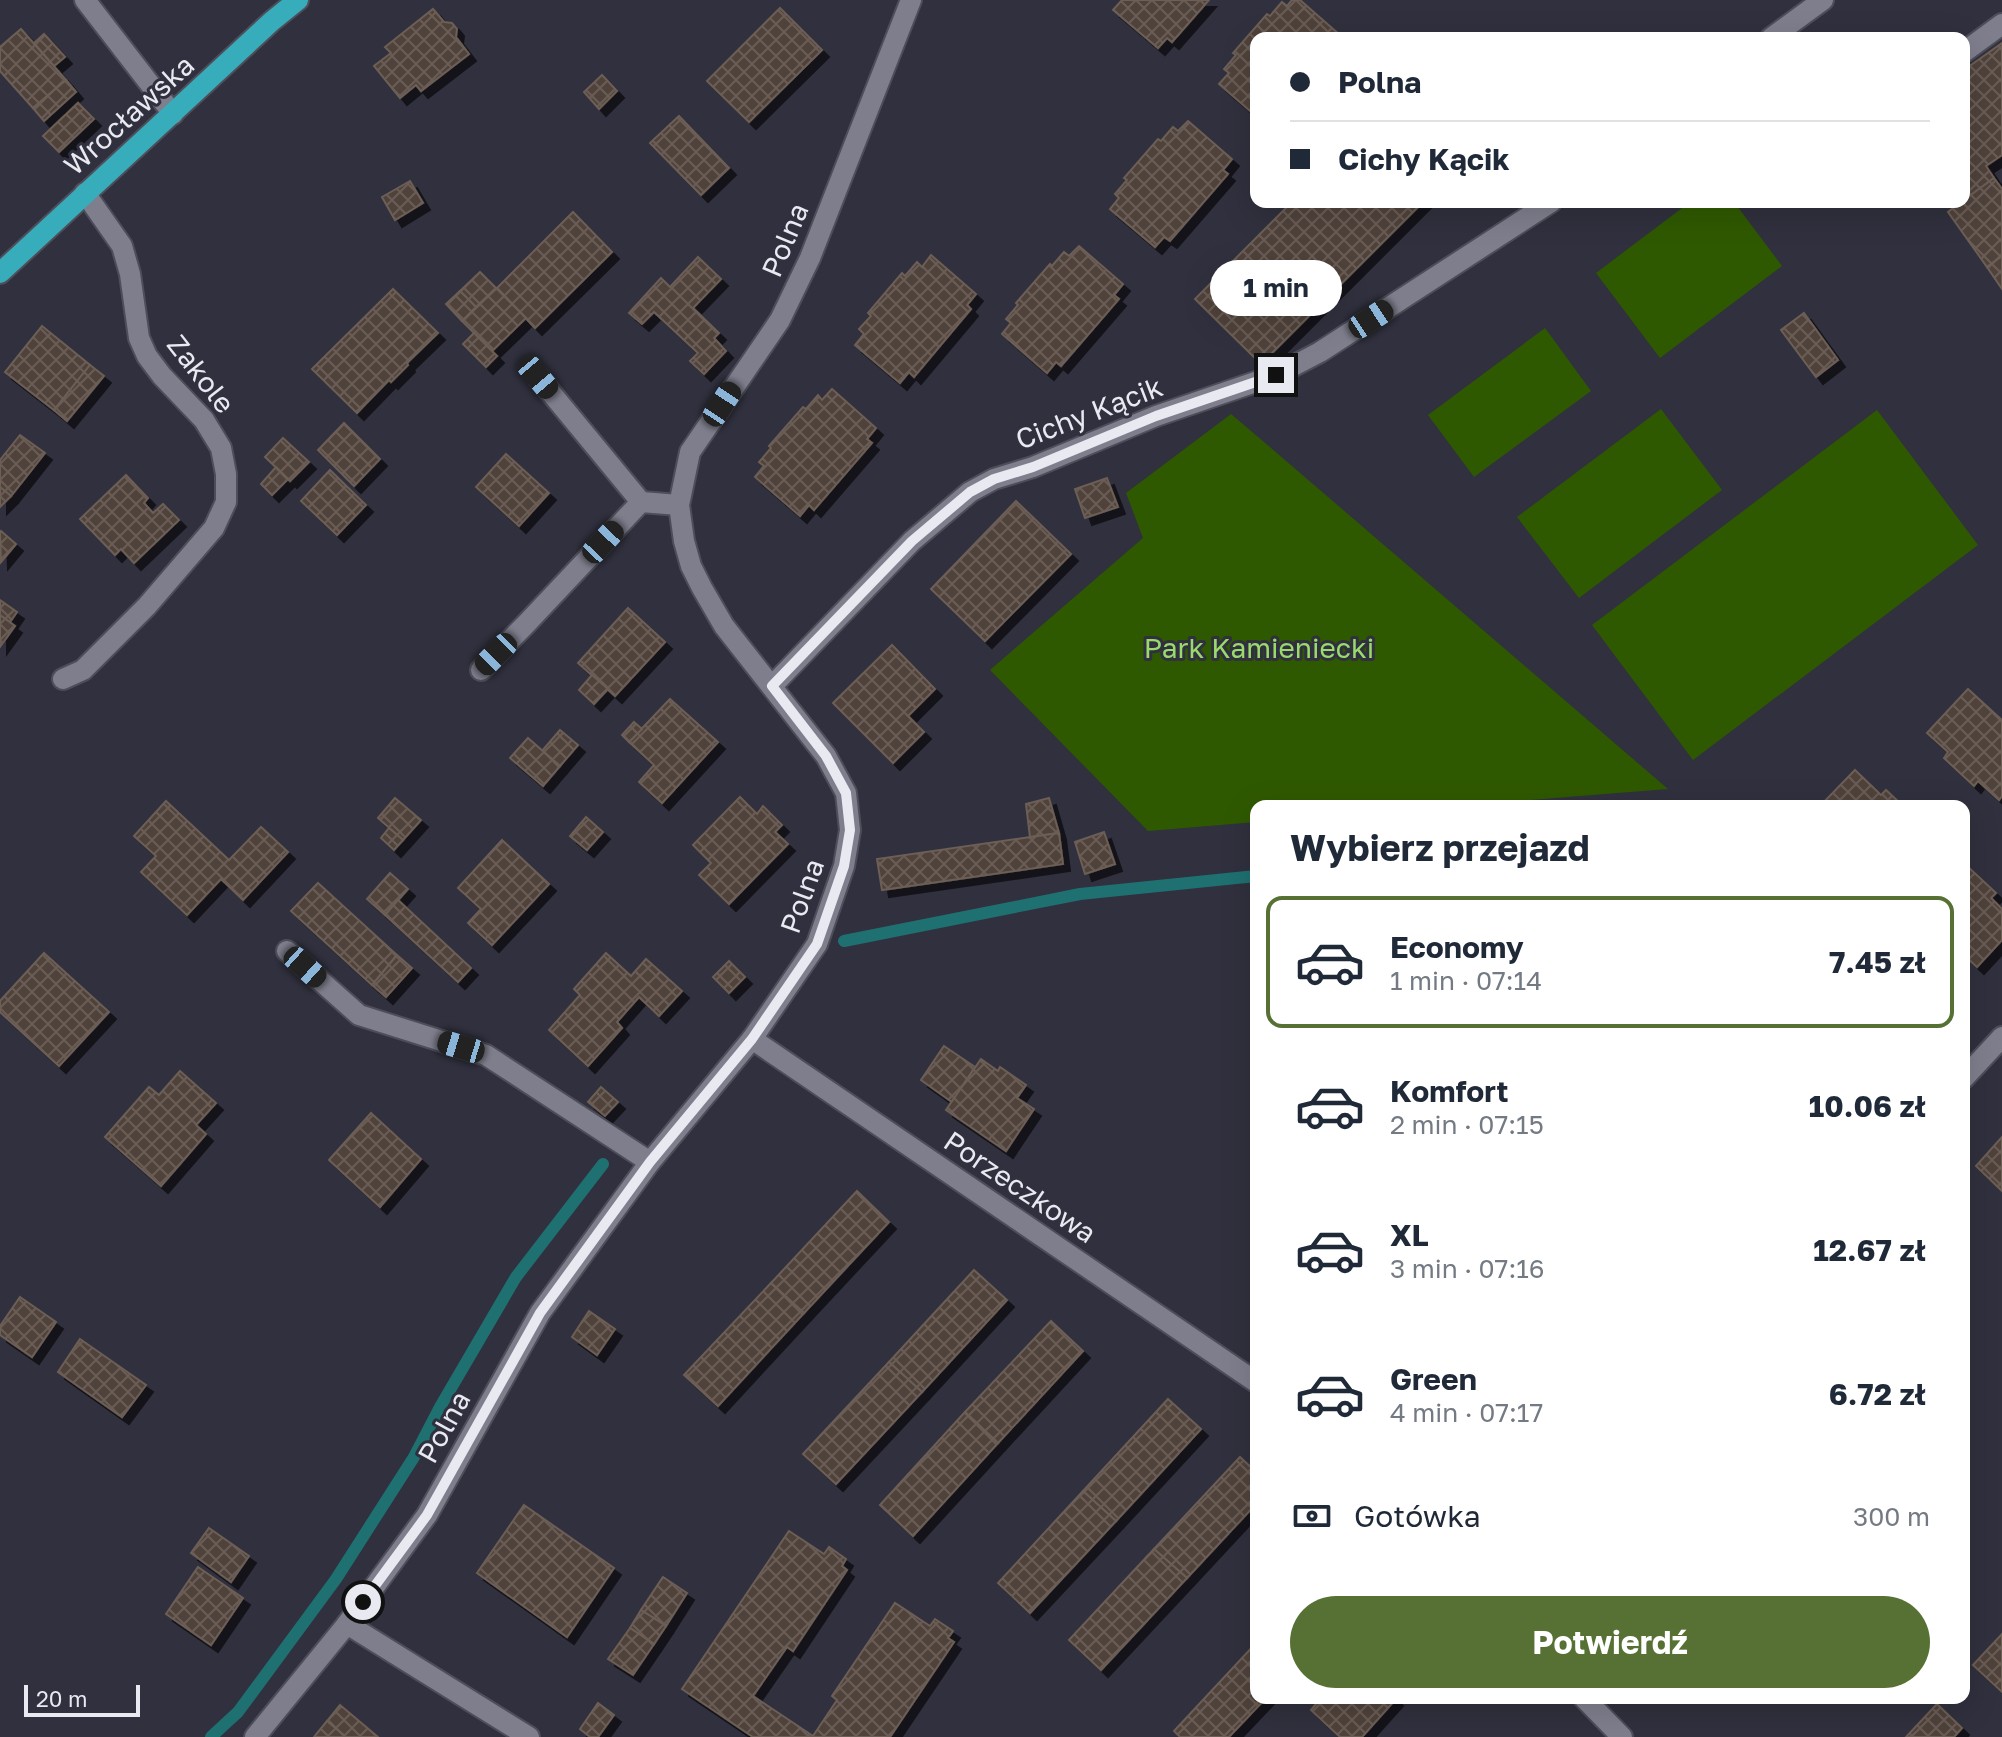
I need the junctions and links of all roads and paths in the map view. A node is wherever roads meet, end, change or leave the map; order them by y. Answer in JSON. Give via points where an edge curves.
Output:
{"nodes":[{"id":1,"x":85,"y":0,"type":"edge"},
{"id":2,"x":298,"y":0,"type":"edge"},
{"id":3,"x":911,"y":0,"type":"edge"},
{"id":4,"x":1823,"y":0,"type":"edge"},
{"id":5,"x":2002,"y":24,"type":"edge"},
{"id":6,"x":1780,"y":32,"type":"edge"},
{"id":7,"x":1970,"y":48,"type":"edge"},
{"id":8,"x":173,"y":114,"type":"junction"},
{"id":9,"x":85,"y":193,"type":"junction"},
{"id":10,"x":1542,"y":208,"type":"edge"},
{"id":11,"x":0,"y":273,"type":"edge"},
{"id":12,"x":538,"y":377,"type":"dead end"},
{"id":13,"x":641,"y":502,"type":"junction"},
{"id":14,"x":679,"y":505,"type":"junction"},
{"id":15,"x":481,"y":670,"type":"dead end"},
{"id":16,"x":63,"y":679,"type":"dead end"},
{"id":17,"x":772,"y":686,"type":"junction"},
{"id":18,"x":287,"y":951,"type":"dead end"},
{"id":19,"x":2002,"y":1037,"type":"edge"},
{"id":20,"x":752,"y":1039,"type":"junction"},
{"id":21,"x":1970,"y":1072,"type":"edge"},
{"id":22,"x":650,"y":1162,"type":"junction"},
{"id":23,"x":1250,"y":1378,"type":"edge"},
{"id":24,"x":347,"y":1624,"type":"junction"},
{"id":25,"x":1590,"y":1704,"type":"edge"},
{"id":26,"x":255,"y":1737,"type":"edge"},
{"id":27,"x":529,"y":1737,"type":"edge"},
{"id":28,"x":1622,"y":1737,"type":"edge"}],
"edges":[{"from":1,"to":8,"type":"street"},
{"from":2,"to":8,"type":"main road","name":"Wrocławska"},
{"from":3,"to":14,"type":"street","name":"Polna","via":[[810,258],[780,320],[690,452]]},
{"from":4,"to":6,"type":"street"},
{"from":5,"to":7,"type":"street"},
{"from":8,"to":9,"type":"main road","name":"Wrocławska"},
{"from":9,"to":11,"type":"main road","name":"Wrocławska"},
{"from":9,"to":16,"type":"street","name":"Zakole","via":[[122,246],[147,356],[204,420],[221,448],[226,502],[214,528],[147,606],[83,670]]},
{"from":10,"to":17,"type":"street","name":"Cichy Kącik","via":[[1276,375],[1156,416],[970,492],[912,541]]},
{"from":12,"to":13,"type":"street"},
{"from":13,"to":14,"type":"street"},
{"from":13,"to":15,"type":"street"},
{"from":14,"to":17,"type":"street","name":"Polna","via":[[684,541],[702,588],[724,626]]},
{"from":17,"to":20,"type":"street","name":"Polna","via":[[839,780],[846,793],[850,830],[844,866],[817,944]]},
{"from":18,"to":22,"type":"street","via":[[359,1015],[486,1055]]},
{"from":19,"to":21,"type":"street"},
{"from":20,"to":22,"type":"street","name":"Polna"},
{"from":20,"to":23,"type":"street","name":"Porzeczkowa"},
{"from":22,"to":24,"type":"street","name":"Polna","via":[[540,1313],[427,1515]]},
{"from":24,"to":26,"type":"street","name":"Polna"},
{"from":24,"to":27,"type":"street"},
{"from":25,"to":28,"type":"street"}]}
